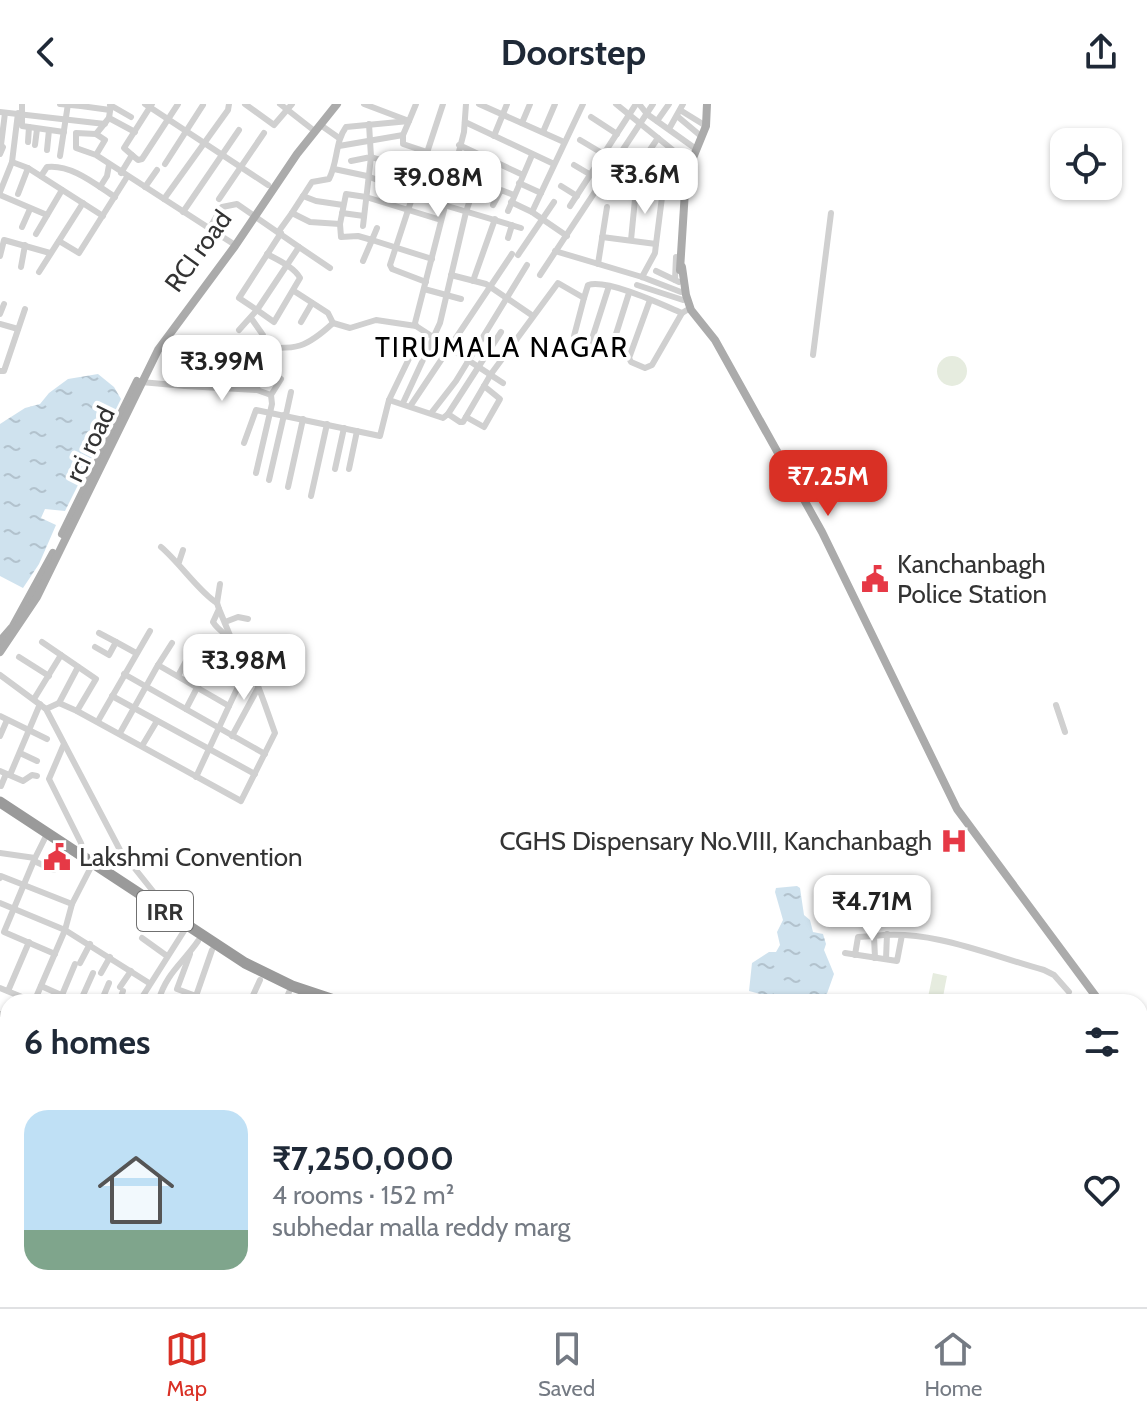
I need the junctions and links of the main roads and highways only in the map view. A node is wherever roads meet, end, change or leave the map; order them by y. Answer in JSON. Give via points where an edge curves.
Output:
{"nodes":[{"id":1,"x":331,"y":104,"type":"edge"},
{"id":2,"x":337,"y":104,"type":"edge"},
{"id":3,"x":707,"y":104,"type":"edge"},
{"id":4,"x":317,"y":128,"type":"junction"},
{"id":5,"x":252,"y":215,"type":"junction"},
{"id":6,"x":678,"y":268,"type":"junction"},
{"id":7,"x":139,"y":382,"type":"junction"},
{"id":8,"x":0,"y":641,"type":"edge"},
{"id":9,"x":0,"y":652,"type":"edge"},
{"id":10,"x":942,"y":777,"type":"junction"},
{"id":11,"x":0,"y":805,"type":"edge"},
{"id":12,"x":282,"y":994,"type":"edge"},
{"id":13,"x":318,"y":994,"type":"edge"},
{"id":14,"x":1094,"y":994,"type":"edge"}],
"edges":[{"from":1,"to":4,"type":"main road","name":"RCI road"},
{"from":2,"to":4,"type":"main road","name":"rci road"},
{"from":3,"to":6,"type":"main road","via":[[706,126],[686,175]]},
{"from":4,"to":5,"type":"main road","name":"rci road"},
{"from":4,"to":5,"type":"main road","name":"RCI road","via":[[268,185]]},
{"from":5,"to":7,"type":"main road","name":"rci road"},
{"from":5,"to":7,"type":"main road","name":"RCI road","via":[[169,325]]},
{"from":6,"to":10,"type":"main road","via":[[691,310],[715,340],[822,532]]},
{"from":6,"to":10,"type":"main road","via":[[684,312],[711,341],[800,498]]},
{"from":7,"to":8,"type":"main road","name":"RCI road","via":[[52,555]]},
{"from":7,"to":9,"type":"main road","name":"rci road","via":[[37,597]]},
{"from":10,"to":14,"type":"main road","via":[[957,809]]},
{"from":11,"to":12,"type":"highway","number":"IRR"},
{"from":11,"to":13,"type":"highway","number":"IRR","via":[[264,974]]}]}
